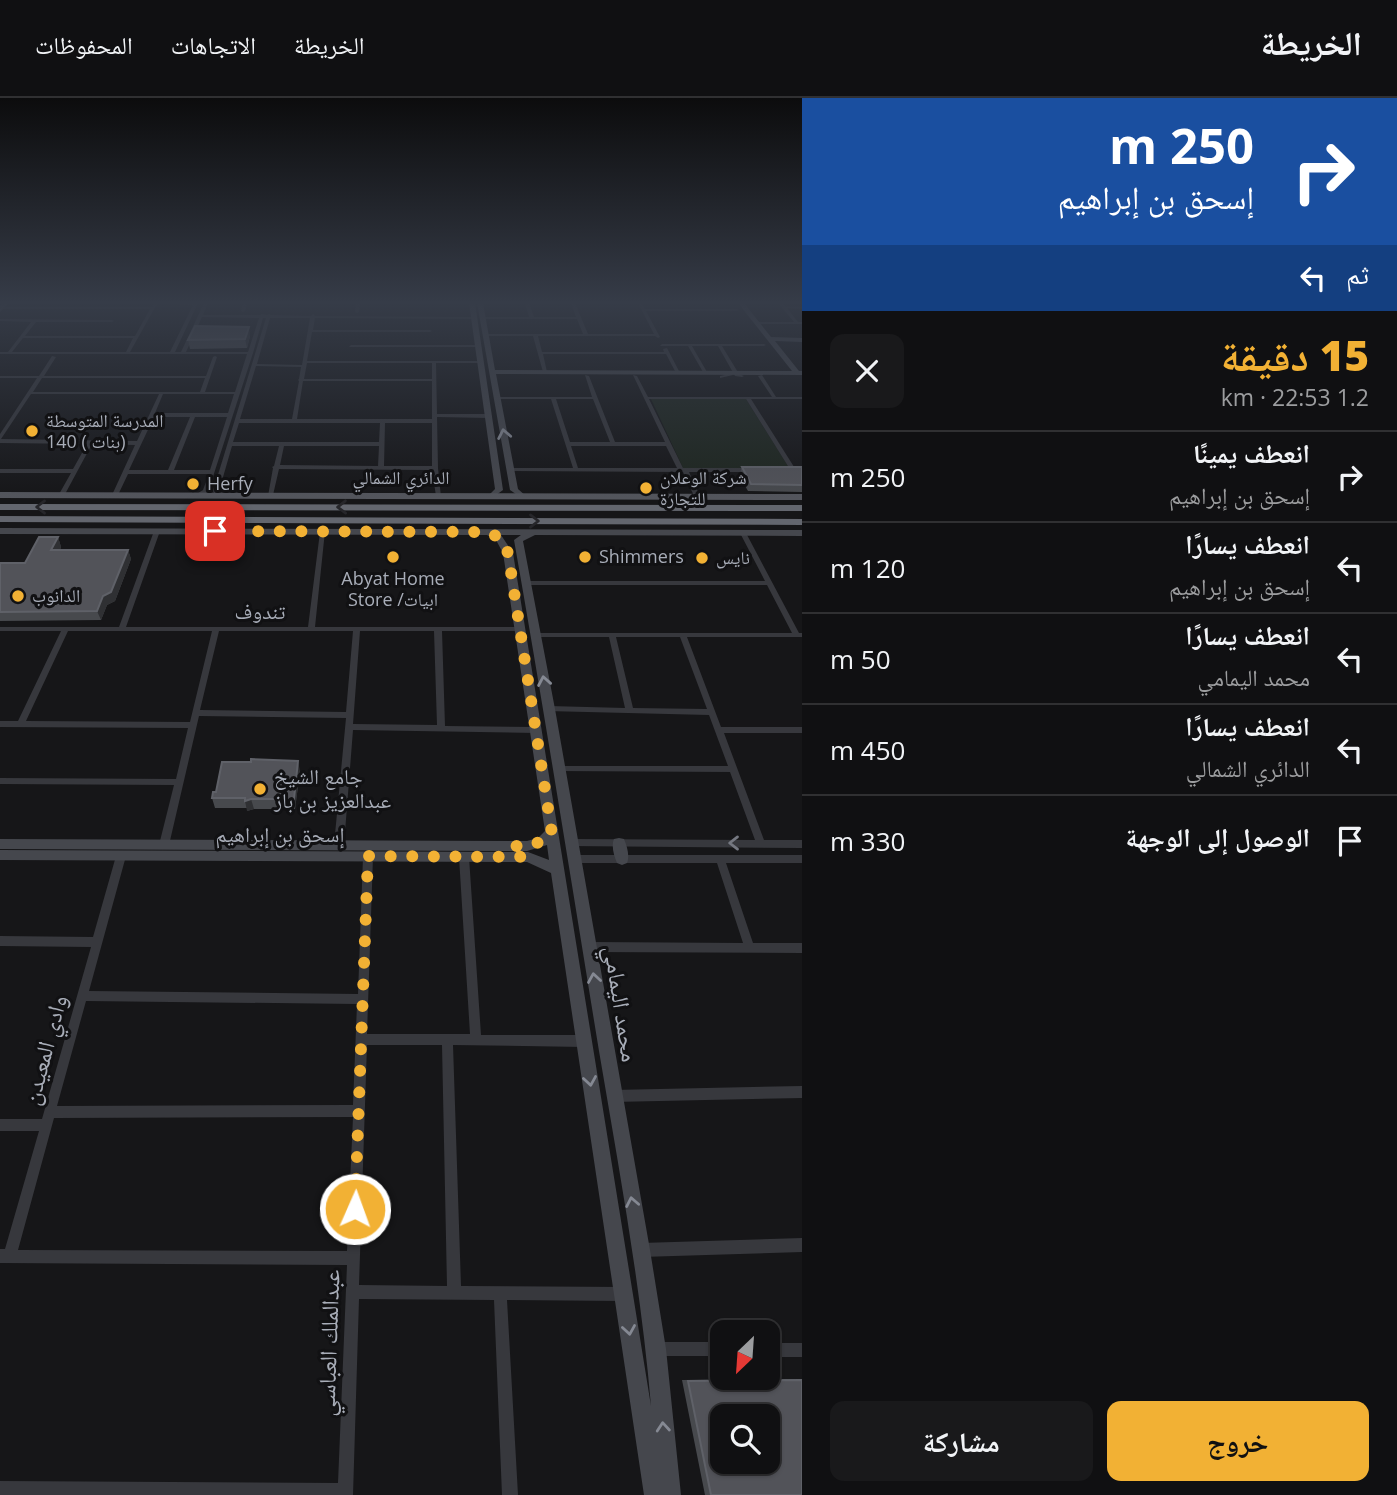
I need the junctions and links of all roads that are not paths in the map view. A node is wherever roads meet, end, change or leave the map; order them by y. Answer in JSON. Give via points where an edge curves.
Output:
{"nodes":[{"id":1,"x":47,"y":368,"type":"edge"},
{"id":2,"x":211,"y":368,"type":"edge"},
{"id":3,"x":245,"y":368,"type":"edge"},
{"id":4,"x":254,"y":368,"type":"edge"},
{"id":5,"x":303,"y":368,"type":"edge"},
{"id":6,"x":434,"y":368,"type":"edge"},
{"id":7,"x":482,"y":368,"type":"edge"},
{"id":8,"x":491,"y":368,"type":"edge"},
{"id":9,"x":544,"y":368,"type":"edge"},
{"id":10,"x":676,"y":368,"type":"edge"},
{"id":11,"x":703,"y":368,"type":"edge"},
{"id":12,"x":735,"y":368,"type":"edge"},
{"id":13,"x":781,"y":368,"type":"edge"},
{"id":14,"x":783,"y":371,"type":"junction"},
{"id":15,"x":545,"y":372,"type":"junction"},
{"id":16,"x":678,"y":372,"type":"junction"},
{"id":17,"x":705,"y":372,"type":"junction"},
{"id":18,"x":798,"y":373,"type":"edge"},
{"id":19,"x":502,"y":374,"type":"junction"},
{"id":20,"x":720,"y":374,"type":"junction"},
{"id":21,"x":739,"y":374,"type":"junction"},
{"id":22,"x":587,"y":376,"type":"junction"},
{"id":23,"x":635,"y":376,"type":"junction"},
{"id":24,"x":760,"y":376,"type":"junction"},
{"id":25,"x":0,"y":377,"type":"edge"},
{"id":26,"x":42,"y":377,"type":"junction"},
{"id":27,"x":207,"y":377,"type":"junction"},
{"id":28,"x":493,"y":379,"type":"junction"},
{"id":29,"x":300,"y":380,"type":"junction"},
{"id":30,"x":433,"y":380,"type":"junction"},
{"id":31,"x":484,"y":385,"type":"junction"},
{"id":32,"x":30,"y":393,"type":"junction"},
{"id":33,"x":202,"y":393,"type":"junction"},
{"id":34,"x":236,"y":393,"type":"junction"},
{"id":35,"x":161,"y":395,"type":"junction"},
{"id":36,"x":553,"y":397,"type":"junction"},
{"id":37,"x":496,"y":398,"type":"junction"},
{"id":38,"x":595,"y":398,"type":"junction"},
{"id":39,"x":646,"y":398,"type":"junction"},
{"id":40,"x":748,"y":398,"type":"junction"},
{"id":41,"x":775,"y":398,"type":"junction"},
{"id":42,"x":799,"y":398,"type":"edge"},
{"id":43,"x":802,"y":406,"type":"edge"},
{"id":44,"x":151,"y":415,"type":"junction"},
{"id":45,"x":193,"y":415,"type":"junction"},
{"id":46,"x":230,"y":415,"type":"junction"},
{"id":47,"x":489,"y":415,"type":"junction"},
{"id":48,"x":434,"y":418,"type":"junction"},
{"id":49,"x":383,"y":420,"type":"junction"},
{"id":50,"x":236,"y":421,"type":"junction"},
{"id":51,"x":293,"y":421,"type":"junction"},
{"id":52,"x":0,"y":439,"type":"edge"},
{"id":53,"x":90,"y":443,"type":"junction"},
{"id":54,"x":138,"y":443,"type":"junction"},
{"id":55,"x":230,"y":444,"type":"junction"},
{"id":56,"x":282,"y":444,"type":"junction"},
{"id":57,"x":382,"y":444,"type":"junction"},
{"id":58,"x":568,"y":444,"type":"junction"},
{"id":59,"x":613,"y":444,"type":"junction"},
{"id":60,"x":668,"y":444,"type":"junction"},
{"id":61,"x":275,"y":467,"type":"junction"},
{"id":62,"x":381,"y":468,"type":"junction"},
{"id":63,"x":435,"y":468,"type":"junction"},
{"id":64,"x":511,"y":470,"type":"junction"},
{"id":65,"x":576,"y":470,"type":"junction"},
{"id":66,"x":683,"y":470,"type":"junction"},
{"id":67,"x":766,"y":470,"type":"edge"},
{"id":68,"x":779,"y":470,"type":"edge"},
{"id":69,"x":793,"y":470,"type":"junction"},
{"id":70,"x":802,"y":470,"type":"edge"},
{"id":71,"x":0,"y":471,"type":"edge"},
{"id":72,"x":74,"y":471,"type":"junction"},
{"id":73,"x":171,"y":471,"type":"junction"},
{"id":74,"x":126,"y":472,"type":"junction"},
{"id":75,"x":212,"y":472,"type":"junction"},
{"id":76,"x":202,"y":493,"type":"junction"},
{"id":77,"x":217,"y":493,"type":"junction"},
{"id":78,"x":496,"y":493,"type":"junction"},
{"id":79,"x":518,"y":493,"type":"junction"},
{"id":80,"x":0,"y":495,"type":"edge"},
{"id":81,"x":115,"y":495,"type":"junction"},
{"id":82,"x":270,"y":495,"type":"junction"},
{"id":83,"x":62,"y":496,"type":"junction"},
{"id":84,"x":439,"y":496,"type":"junction"},
{"id":85,"x":697,"y":496,"type":"junction"},
{"id":86,"x":717,"y":497,"type":"junction"},
{"id":87,"x":802,"y":497,"type":"edge"},
{"id":88,"x":602,"y":498,"type":"junction"},
{"id":89,"x":802,"y":505,"type":"edge"},
{"id":90,"x":406,"y":506,"type":"junction"},
{"id":91,"x":0,"y":507,"type":"edge"},
{"id":92,"x":160,"y":507,"type":"junction"},
{"id":93,"x":0,"y":519,"type":"edge"},
{"id":94,"x":65,"y":520,"type":"junction"},
{"id":95,"x":802,"y":524,"type":"edge"},
{"id":96,"x":0,"y":531,"type":"edge"},
{"id":97,"x":157,"y":531,"type":"junction"},
{"id":98,"x":215,"y":531,"type":"junction"},
{"id":99,"x":323,"y":532,"type":"junction"},
{"id":100,"x":488,"y":532,"type":"junction"},
{"id":101,"x":534,"y":532,"type":"junction"},
{"id":102,"x":607,"y":533,"type":"junction"},
{"id":103,"x":743,"y":533,"type":"junction"},
{"id":104,"x":802,"y":533,"type":"edge"},
{"id":105,"x":514,"y":553,"type":"junction"},
{"id":106,"x":527,"y":583,"type":"junction"},
{"id":107,"x":769,"y":583,"type":"junction"},
{"id":108,"x":0,"y":629,"type":"edge"},
{"id":109,"x":66,"y":629,"type":"junction"},
{"id":110,"x":122,"y":629,"type":"junction"},
{"id":111,"x":216,"y":629,"type":"junction"},
{"id":112,"x":311,"y":629,"type":"junction"},
{"id":113,"x":357,"y":629,"type":"junction"},
{"id":114,"x":438,"y":629,"type":"junction"},
{"id":115,"x":520,"y":629,"type":"junction"},
{"id":116,"x":536,"y":635,"type":"junction"},
{"id":117,"x":612,"y":635,"type":"junction"},
{"id":118,"x":683,"y":635,"type":"junction"},
{"id":119,"x":799,"y":635,"type":"edge"},
{"id":120,"x":549,"y":709,"type":"junction"},
{"id":121,"x":630,"y":710,"type":"junction"},
{"id":122,"x":712,"y":712,"type":"junction"},
{"id":123,"x":195,"y":713,"type":"junction"},
{"id":124,"x":350,"y":715,"type":"junction"},
{"id":125,"x":0,"y":724,"type":"edge"},
{"id":126,"x":21,"y":724,"type":"junction"},
{"id":127,"x":192,"y":725,"type":"junction"},
{"id":128,"x":349,"y":727,"type":"junction"},
{"id":129,"x":441,"y":729,"type":"junction"},
{"id":130,"x":536,"y":730,"type":"junction"},
{"id":131,"x":719,"y":730,"type":"junction"},
{"id":132,"x":802,"y":730,"type":"edge"},
{"id":133,"x":551,"y":761,"type":"junction"},
{"id":134,"x":733,"y":769,"type":"junction"},
{"id":135,"x":0,"y":781,"type":"edge"},
{"id":136,"x":179,"y":782,"type":"junction"},
{"id":137,"x":552,"y":834,"type":"junction"},
{"id":138,"x":619,"y":843,"type":"junction"},
{"id":139,"x":0,"y":844,"type":"edge"},
{"id":140,"x":761,"y":844,"type":"junction"},
{"id":141,"x":802,"y":844,"type":"edge"},
{"id":142,"x":164,"y":845,"type":"junction"},
{"id":143,"x":340,"y":845,"type":"junction"},
{"id":144,"x":63,"y":850,"type":"junction"},
{"id":145,"x":572,"y":851,"type":"junction"},
{"id":146,"x":518,"y":852,"type":"junction"},
{"id":147,"x":0,"y":855,"type":"edge"},
{"id":148,"x":121,"y":856,"type":"junction"},
{"id":149,"x":368,"y":856,"type":"junction"},
{"id":150,"x":464,"y":857,"type":"junction"},
{"id":151,"x":622,"y":859,"type":"junction"},
{"id":152,"x":720,"y":859,"type":"junction"},
{"id":153,"x":802,"y":859,"type":"edge"},
{"id":154,"x":557,"y":869,"type":"junction"},
{"id":155,"x":0,"y":941,"type":"edge"},
{"id":156,"x":97,"y":942,"type":"junction"},
{"id":157,"x":589,"y":947,"type":"junction"},
{"id":158,"x":750,"y":948,"type":"junction"},
{"id":159,"x":802,"y":948,"type":"edge"},
{"id":160,"x":82,"y":996,"type":"junction"},
{"id":161,"x":363,"y":999,"type":"junction"},
{"id":162,"x":361,"y":1039,"type":"junction"},
{"id":163,"x":476,"y":1039,"type":"junction"},
{"id":164,"x":447,"y":1040,"type":"junction"},
{"id":165,"x":584,"y":1041,"type":"junction"},
{"id":166,"x":802,"y":1092,"type":"edge"},
{"id":167,"x":613,"y":1096,"type":"junction"},
{"id":168,"x":359,"y":1111,"type":"junction"},
{"id":169,"x":50,"y":1112,"type":"junction"},
{"id":170,"x":0,"y":1125,"type":"edge"},
{"id":171,"x":46,"y":1125,"type":"junction"},
{"id":172,"x":624,"y":1163,"type":"junction"},
{"id":173,"x":603,"y":1166,"type":"junction"},
{"id":174,"x":802,"y":1245,"type":"edge"},
{"id":175,"x":641,"y":1250,"type":"junction"},
{"id":176,"x":5,"y":1256,"type":"edge"},
{"id":177,"x":353,"y":1258,"type":"junction"},
{"id":178,"x":352,"y":1292,"type":"junction"},
{"id":179,"x":454,"y":1292,"type":"junction"},
{"id":180,"x":500,"y":1293,"type":"junction"},
{"id":181,"x":623,"y":1294,"type":"junction"},
{"id":182,"x":656,"y":1349,"type":"junction"},
{"id":183,"x":710,"y":1349,"type":"edge"},
{"id":184,"x":780,"y":1350,"type":"edge"},
{"id":185,"x":802,"y":1350,"type":"edge"},
{"id":186,"x":0,"y":1489,"type":"edge"},
{"id":187,"x":156,"y":1492,"type":"edge"},
{"id":188,"x":345,"y":1493,"type":"edge"},
{"id":189,"x":510,"y":1495,"type":"edge"},
{"id":190,"x":655,"y":1495,"type":"edge"},
{"id":191,"x":670,"y":1495,"type":"edge"}],
"edges":[{"from":1,"to":26,"type":"street"},
{"from":2,"to":27,"type":"street"},
{"from":3,"to":34,"type":"street"},
{"from":4,"to":50,"type":"street"},
{"from":5,"to":29,"type":"street"},
{"from":6,"to":30,"type":"street"},
{"from":7,"to":31,"type":"street"},
{"from":8,"to":28,"type":"street"},
{"from":9,"to":15,"type":"street"},
{"from":10,"to":16,"type":"street"},
{"from":11,"to":17,"type":"street"},
{"from":12,"to":21,"type":"street"},
{"from":13,"to":14,"type":"street"},
{"from":14,"to":18,"type":"street"},
{"from":14,"to":21,"type":"street"},
{"from":15,"to":16,"type":"street"},
{"from":15,"to":19,"type":"street"},
{"from":16,"to":17,"type":"street"},
{"from":17,"to":20,"type":"street"},
{"from":18,"to":24,"type":"street"},
{"from":19,"to":22,"type":"street"},
{"from":19,"to":28,"type":"street"},
{"from":20,"to":21,"type":"street"},
{"from":20,"to":23,"type":"street"},
{"from":21,"to":24,"type":"street"},
{"from":22,"to":23,"type":"street"},
{"from":22,"to":38,"type":"street"},
{"from":23,"to":39,"type":"street"},
{"from":24,"to":41,"type":"street"},
{"from":25,"to":26,"type":"street"},
{"from":26,"to":27,"type":"street"},
{"from":26,"to":32,"type":"street"},
{"from":27,"to":33,"type":"street"},
{"from":28,"to":31,"type":"street"},
{"from":28,"to":37,"type":"street"},
{"from":29,"to":30,"type":"street"},
{"from":29,"to":51,"type":"street"},
{"from":30,"to":48,"type":"street"},
{"from":31,"to":47,"type":"street"},
{"from":32,"to":35,"type":"street"},
{"from":32,"to":52,"type":"street"},
{"from":33,"to":34,"type":"street"},
{"from":33,"to":35,"type":"street"},
{"from":34,"to":46,"type":"street"},
{"from":35,"to":44,"type":"street"},
{"from":36,"to":37,"type":"street"},
{"from":36,"to":38,"type":"street"},
{"from":36,"to":58,"type":"street"},
{"from":64,"to":37,"type":"street","one_way":true},
{"from":38,"to":59,"type":"street"},
{"from":39,"to":40,"type":"street"},
{"from":39,"to":60,"type":"street"},
{"from":40,"to":41,"type":"street"},
{"from":40,"to":69,"type":"street"},
{"from":41,"to":42,"type":"street"},
{"from":42,"to":43,"type":"street"},
{"from":44,"to":45,"type":"street"},
{"from":44,"to":54,"type":"street"},
{"from":45,"to":46,"type":"street"},
{"from":45,"to":73,"type":"street"},
{"from":46,"to":75,"type":"street"},
{"from":47,"to":48,"type":"street"},
{"from":47,"to":78,"type":"street"},
{"from":48,"to":49,"type":"street"},
{"from":48,"to":63,"type":"street"},
{"from":49,"to":51,"type":"street"},
{"from":49,"to":57,"type":"street"},
{"from":50,"to":51,"type":"street"},
{"from":50,"to":55,"type":"street"},
{"from":52,"to":53,"type":"street"},
{"from":53,"to":54,"type":"street"},
{"from":53,"to":72,"type":"street"},
{"from":54,"to":74,"type":"street"},
{"from":55,"to":56,"type":"street"},
{"from":55,"to":77,"type":"street"},
{"from":56,"to":57,"type":"street"},
{"from":56,"to":61,"type":"street"},
{"from":57,"to":62,"type":"street"},
{"from":58,"to":59,"type":"street"},
{"from":58,"to":65,"type":"street"},
{"from":59,"to":60,"type":"street"},
{"from":60,"to":66,"type":"street"},
{"from":61,"to":62,"type":"street"},
{"from":61,"to":82,"type":"street"},
{"from":62,"to":63,"type":"street"},
{"from":63,"to":84,"type":"street"},
{"from":64,"to":65,"type":"street"},
{"from":64,"to":79,"type":"street"},
{"from":65,"to":66,"type":"street"},
{"from":66,"to":67,"type":"street"},
{"from":66,"to":85,"type":"street"},
{"from":68,"to":69,"type":"street"},
{"from":69,"to":70,"type":"street"},
{"from":71,"to":72,"type":"street"},
{"from":72,"to":83,"type":"street"},
{"from":73,"to":74,"type":"street"},
{"from":73,"to":75,"type":"street"},
{"from":74,"to":81,"type":"street"},
{"from":75,"to":76,"type":"street"},
{"from":76,"to":77,"type":"main road","name":"الدائري الشمالي"},
{"from":76,"to":81,"type":"main road","name":"الدائري الشمالي"},
{"from":77,"to":82,"type":"main road","name":"الدائري الشمالي"},
{"from":78,"to":79,"type":"main road","name":"الدائري الشمالي"},
{"from":78,"to":84,"type":"main road","name":"الدائري الشمالي"},
{"from":79,"to":88,"type":"main road","name":"الدائري الشمالي"},
{"from":80,"to":83,"type":"main road","name":"الدائري الشمالي"},
{"from":81,"to":83,"type":"main road","name":"الدائري الشمالي"},
{"from":82,"to":84,"type":"main road","name":"الدائري الشمالي"},
{"from":83,"to":92,"type":"highway"},
{"from":85,"to":86,"type":"main road","name":"الدائري الشمالي"},
{"from":85,"to":88,"type":"main road","name":"الدائري الشمالي"},
{"from":86,"to":87,"type":"main road","name":"الدائري الشمالي"},
{"from":86,"to":89,"type":"highway"},
{"from":88,"to":90,"type":"highway"},
{"from":89,"to":90,"type":"highway","name":"الدائري الشمالي"},
{"from":90,"to":92,"type":"highway","name":"الدائري الشمالي","one_way":true},
{"from":92,"to":91,"type":"highway","name":"الدائري الشمالي","one_way":true},
{"from":93,"to":94,"type":"highway"},
{"from":94,"to":95,"type":"highway","one_way":true},
{"from":94,"to":98,"type":"highway"},
{"from":95,"to":102,"type":"highway"},
{"from":96,"to":97,"type":"street"},
{"from":97,"to":98,"type":"street"},
{"from":97,"to":110,"type":"street"},
{"from":98,"to":99,"type":"street"},
{"from":99,"to":100,"type":"street"},
{"from":99,"to":112,"type":"street"},
{"from":100,"to":101,"type":"street"},
{"from":100,"to":105,"type":"street"},
{"from":101,"to":102,"type":"street"},
{"from":101,"to":105,"type":"street","via":[[518,540]]},
{"from":102,"to":103,"type":"street"},
{"from":103,"to":104,"type":"street"},
{"from":103,"to":107,"type":"street"},
{"from":105,"to":106,"type":"street","name":"محمد اليمامي"},
{"from":105,"to":115,"type":"street","name":"محمد اليمامي"},
{"from":106,"to":107,"type":"street"},
{"from":106,"to":116,"type":"street","name":"محمد اليمامي"},
{"from":107,"to":119,"type":"street"},
{"from":108,"to":109,"type":"street","name":"تندوف"},
{"from":109,"to":110,"type":"street","name":"تندوف"},
{"from":109,"to":126,"type":"street"},
{"from":110,"to":111,"type":"street","name":"تندوف"},
{"from":111,"to":112,"type":"street","name":"تندوف"},
{"from":111,"to":123,"type":"street"},
{"from":112,"to":113,"type":"street","name":"تندوف"},
{"from":113,"to":114,"type":"street","name":"تندوف"},
{"from":113,"to":124,"type":"street"},
{"from":114,"to":115,"type":"street","name":"تندوف"},
{"from":114,"to":129,"type":"street"},
{"from":115,"to":130,"type":"street","name":"محمد اليمامي"},
{"from":116,"to":117,"type":"street"},
{"from":120,"to":116,"type":"street","name":"محمد اليمامي","one_way":true},
{"from":117,"to":118,"type":"street"},
{"from":117,"to":121,"type":"street"},
{"from":118,"to":119,"type":"street"},
{"from":118,"to":122,"type":"street"},
{"from":120,"to":121,"type":"street"},
{"from":120,"to":133,"type":"street","name":"محمد اليمامي"},
{"from":121,"to":122,"type":"street"},
{"from":122,"to":131,"type":"street"},
{"from":123,"to":124,"type":"street"},
{"from":123,"to":127,"type":"street"},
{"from":124,"to":128,"type":"street"},
{"from":125,"to":126,"type":"street"},
{"from":126,"to":127,"type":"street"},
{"from":127,"to":136,"type":"street"},
{"from":128,"to":129,"type":"street"},
{"from":128,"to":143,"type":"street"},
{"from":129,"to":130,"type":"street"},
{"from":130,"to":133,"type":"street","name":"محمد اليمامي"},
{"from":131,"to":132,"type":"street"},
{"from":131,"to":134,"type":"street"},
{"from":133,"to":134,"type":"street"},
{"from":133,"to":137,"type":"street","name":"محمد اليمامي"},
{"from":133,"to":145,"type":"street","name":"محمد اليمامي"},
{"from":134,"to":140,"type":"street"},
{"from":135,"to":136,"type":"street"},
{"from":136,"to":142,"type":"street"},
{"from":137,"to":146,"type":"street","name":"إسحق بن إبراهيم"},
{"from":137,"to":154,"type":"street","name":"محمد اليمامي"},
{"from":140,"to":138,"type":"street","one_way":true},
{"from":138,"to":145,"type":"street"},
{"from":138,"to":151,"type":"street"},
{"from":139,"to":144,"type":"street","name":"إسحق بن إبراهيم"},
{"from":140,"to":141,"type":"street"},
{"from":142,"to":143,"type":"street","name":"إسحق بن إبراهيم"},
{"from":142,"to":144,"type":"street","name":"إسحق بن إبراهيم"},
{"from":143,"to":146,"type":"street","name":"إسحق بن إبراهيم"},
{"from":144,"to":147,"type":"street","name":"إسحق بن إبراهيم"},
{"from":144,"to":148,"type":"street","name":"إسحق بن إبراهيم"},
{"from":145,"to":151,"type":"street"},
{"from":145,"to":157,"type":"street","name":"محمد اليمامي"},
{"from":146,"to":150,"type":"street","name":"إسحق بن إبراهيم"},
{"from":146,"to":154,"type":"street","name":"إسحق بن إبراهيم"},
{"from":148,"to":149,"type":"street","name":"إسحق بن إبراهيم"},
{"from":148,"to":156,"type":"street","name":"وادي المعيدن"},
{"from":149,"to":150,"type":"street","name":"إسحق بن إبراهيم"},
{"from":149,"to":161,"type":"street","name":"عبدالملك العباسي"},
{"from":150,"to":163,"type":"street"},
{"from":151,"to":152,"type":"street"},
{"from":152,"to":153,"type":"street"},
{"from":152,"to":158,"type":"street"},
{"from":154,"to":165,"type":"street","name":"محمد اليمامي"},
{"from":155,"to":156,"type":"street"},
{"from":156,"to":160,"type":"street","name":"وادي المعيدن"},
{"from":157,"to":158,"type":"street"},
{"from":167,"to":157,"type":"street","name":"محمد اليمامي","one_way":true},
{"from":158,"to":159,"type":"street"},
{"from":160,"to":161,"type":"street"},
{"from":160,"to":169,"type":"street","name":"وادي المعيدن"},
{"from":161,"to":162,"type":"street","name":"عبدالملك العباسي"},
{"from":162,"to":164,"type":"street"},
{"from":162,"to":168,"type":"street","name":"عبدالملك العباسي"},
{"from":163,"to":164,"type":"street"},
{"from":163,"to":165,"type":"street"},
{"from":164,"to":179,"type":"street"},
{"from":165,"to":173,"type":"street","name":"محمد اليمامي","one_way":true},
{"from":166,"to":167,"type":"street"},
{"from":167,"to":172,"type":"street","name":"محمد اليمامي"},
{"from":168,"to":169,"type":"street"},
{"from":168,"to":177,"type":"street","name":"عبدالملك العباسي"},
{"from":169,"to":171,"type":"street","name":"وادي المعيدن"},
{"from":170,"to":171,"type":"street"},
{"from":171,"to":176,"type":"street","name":"وادي المعيدن"},
{"from":172,"to":173,"type":"street"},
{"from":175,"to":172,"type":"street","name":"محمد اليمامي","one_way":true},
{"from":173,"to":181,"type":"street","name":"محمد اليمامي"},
{"from":174,"to":175,"type":"street"},
{"from":175,"to":182,"type":"street","name":"محمد اليمامي"},
{"from":176,"to":177,"type":"street"},
{"from":177,"to":178,"type":"street","name":"عبدالملك العباسي"},
{"from":178,"to":179,"type":"street"},
{"from":178,"to":188,"type":"street","name":"عبدالملك العباسي"},
{"from":179,"to":180,"type":"street"},
{"from":180,"to":181,"type":"street"},
{"from":180,"to":189,"type":"street"},
{"from":181,"to":190,"type":"street","name":"محمد اليمامي","one_way":true},
{"from":182,"to":183,"type":"street"},
{"from":191,"to":182,"type":"street","name":"محمد اليمامي","one_way":true},
{"from":184,"to":185,"type":"street"},
{"from":186,"to":187,"type":"street"},
{"from":187,"to":188,"type":"street"}]}
